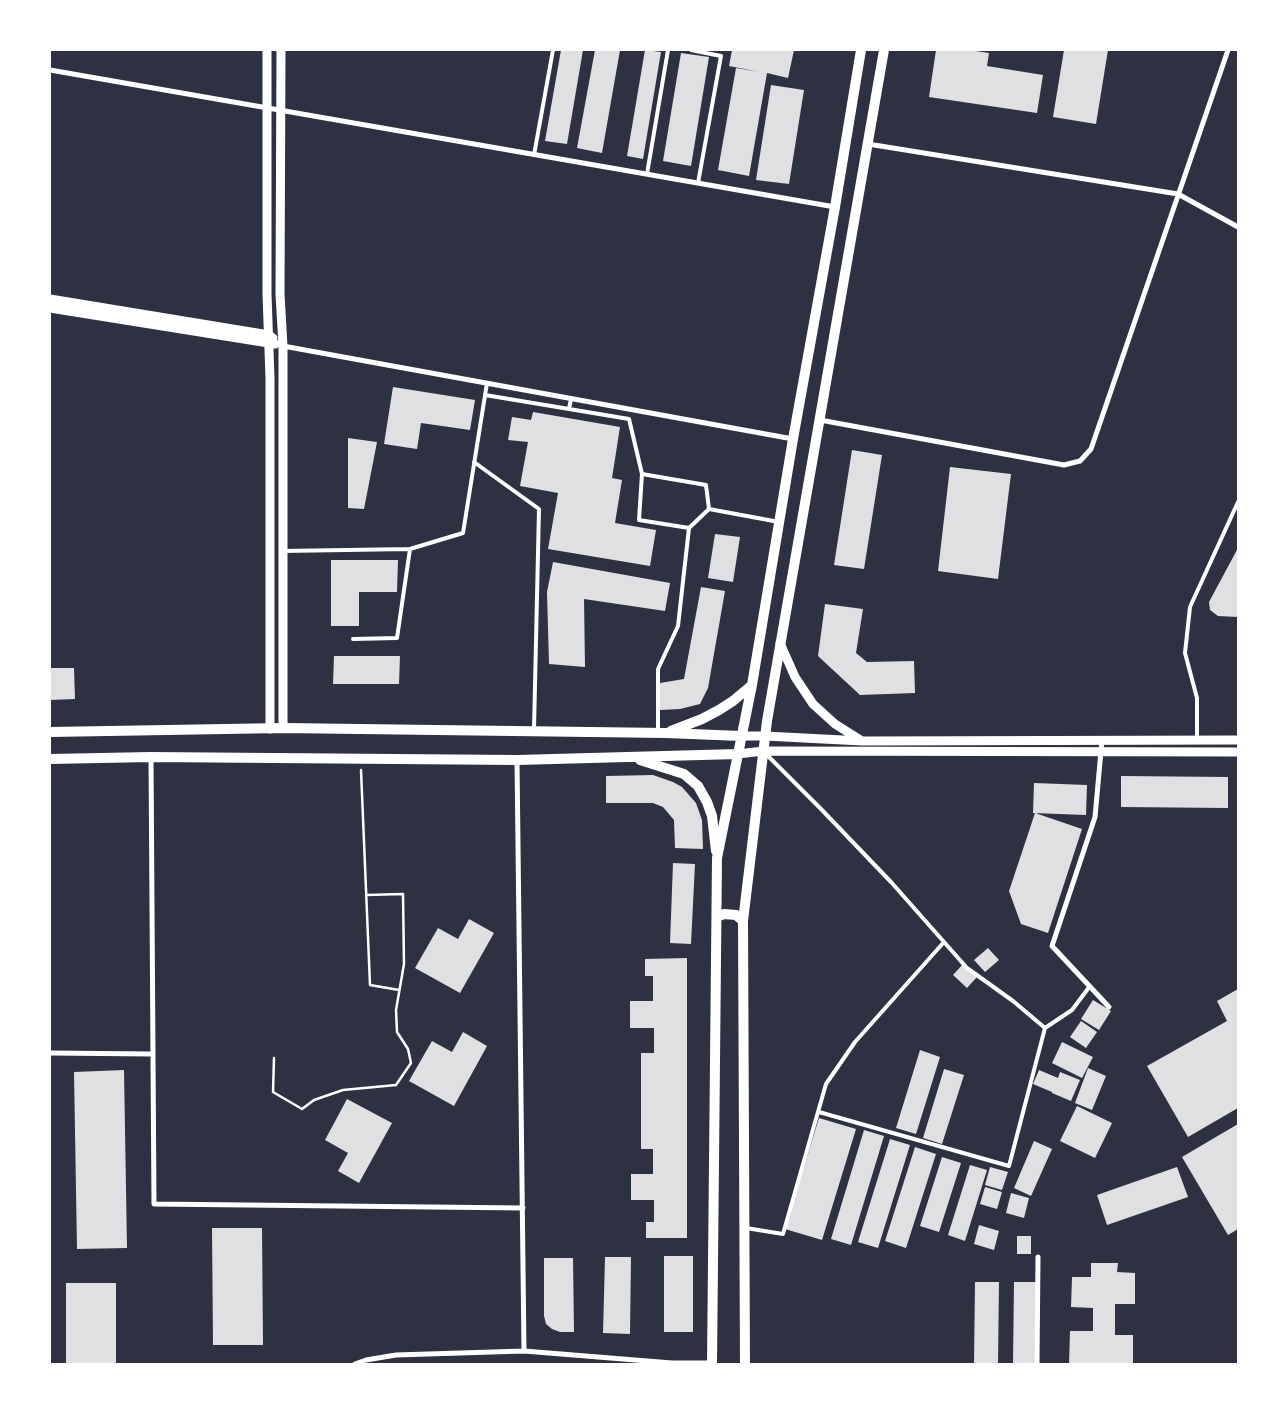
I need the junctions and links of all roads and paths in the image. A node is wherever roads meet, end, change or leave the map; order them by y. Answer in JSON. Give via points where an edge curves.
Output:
{"nodes":[{"id":1,"x":267,"y":50,"type":"edge"},
{"id":2,"x":281,"y":50,"type":"edge"},
{"id":3,"x":553,"y":50,"type":"edge"},
{"id":4,"x":668,"y":50,"type":"edge"},
{"id":5,"x":691,"y":50,"type":"edge"},
{"id":6,"x":861,"y":50,"type":"edge"},
{"id":7,"x":884,"y":50,"type":"edge"},
{"id":8,"x":1228,"y":50,"type":"edge"},
{"id":9,"x":50,"y":70,"type":"edge"},
{"id":10,"x":267,"y":109,"type":"junction"},
{"id":11,"x":281,"y":111,"type":"junction"},
{"id":12,"x":868,"y":144,"type":"junction"},
{"id":13,"x":534,"y":155,"type":"junction"},
{"id":14,"x":647,"y":174,"type":"junction"},
{"id":15,"x":698,"y":183,"type":"junction"},
{"id":16,"x":1178,"y":194,"type":"junction"},
{"id":17,"x":835,"y":207,"type":"junction"},
{"id":18,"x":1238,"y":227,"type":"edge"},
{"id":19,"x":50,"y":298,"type":"edge"},
{"id":20,"x":50,"y":308,"type":"edge"},
{"id":21,"x":269,"y":339,"type":"junction"},
{"id":22,"x":283,"y":346,"type":"junction"},
{"id":23,"x":487,"y":383,"type":"junction"},
{"id":24,"x":485,"y":395,"type":"junction"},
{"id":25,"x":571,"y":399,"type":"junction"},
{"id":26,"x":569,"y":409,"type":"junction"},
{"id":27,"x":820,"y":420,"type":"junction"},
{"id":28,"x":793,"y":439,"type":"junction"},
{"id":29,"x":474,"y":462,"type":"junction"},
{"id":30,"x":642,"y":474,"type":"junction"},
{"id":31,"x":1238,"y":502,"type":"edge"},
{"id":32,"x":709,"y":509,"type":"junction"},
{"id":33,"x":779,"y":522,"type":"junction"},
{"id":34,"x":689,"y":528,"type":"junction"},
{"id":35,"x":410,"y":549,"type":"junction"},
{"id":36,"x":283,"y":551,"type":"junction"},
{"id":37,"x":353,"y":639,"type":"dead end"},
{"id":38,"x":780,"y":643,"type":"junction"},
{"id":39,"x":752,"y":685,"type":"junction"},
{"id":40,"x":283,"y":728,"type":"junction"},
{"id":41,"x":270,"y":729,"type":"junction"},
{"id":42,"x":50,"y":732,"type":"edge"},
{"id":43,"x":534,"y":732,"type":"junction"},
{"id":44,"x":662,"y":733,"type":"junction"},
{"id":45,"x":741,"y":736,"type":"junction"},
{"id":46,"x":765,"y":736,"type":"junction"},
{"id":47,"x":1102,"y":740,"type":"junction"},
{"id":48,"x":1197,"y":740,"type":"junction"},
{"id":49,"x":1238,"y":740,"type":"edge"},
{"id":50,"x":862,"y":741,"type":"junction"},
{"id":51,"x":763,"y":750,"type":"junction"},
{"id":52,"x":1101,"y":752,"type":"junction"},
{"id":53,"x":1238,"y":752,"type":"edge"},
{"id":54,"x":738,"y":754,"type":"junction"},
{"id":55,"x":151,"y":757,"type":"junction"},
{"id":56,"x":632,"y":758,"type":"junction"},
{"id":57,"x":50,"y":759,"type":"edge"},
{"id":58,"x":360,"y":759,"type":"junction"},
{"id":59,"x":517,"y":760,"type":"junction"},
{"id":60,"x":717,"y":858,"type":"junction"},
{"id":61,"x":366,"y":895,"type":"junction"},
{"id":62,"x":717,"y":917,"type":"junction"},
{"id":63,"x":743,"y":921,"type":"junction"},
{"id":64,"x":944,"y":942,"type":"junction"},
{"id":65,"x":1090,"y":986,"type":"junction"},
{"id":66,"x":399,"y":990,"type":"junction"},
{"id":67,"x":1109,"y":1007,"type":"dead end"},
{"id":68,"x":1045,"y":1028,"type":"junction"},
{"id":69,"x":50,"y":1053,"type":"edge"},
{"id":70,"x":152,"y":1054,"type":"junction"},
{"id":71,"x":274,"y":1058,"type":"dead end"},
{"id":72,"x":819,"y":1112,"type":"junction"},
{"id":73,"x":523,"y":1208,"type":"junction"},
{"id":74,"x":745,"y":1228,"type":"junction"},
{"id":75,"x":1038,"y":1257,"type":"dead end"},
{"id":76,"x":524,"y":1351,"type":"junction"},
{"id":77,"x":712,"y":1363,"type":"edge"},
{"id":78,"x":355,"y":1364,"type":"edge"},
{"id":79,"x":745,"y":1364,"type":"edge"},
{"id":80,"x":1037,"y":1364,"type":"edge"}],
"edges":[{"from":1,"to":10,"type":"street"},
{"from":2,"to":11,"type":"street"},
{"from":3,"to":13,"type":"lane"},
{"from":4,"to":14,"type":"lane"},
{"from":5,"to":15,"type":"lane","via":[[721,56]]},
{"from":6,"to":17,"type":"main road"},
{"from":7,"to":12,"type":"main road"},
{"from":8,"to":16,"type":"street"},
{"from":9,"to":10,"type":"street"},
{"from":10,"to":11,"type":"street"},
{"from":10,"to":21,"type":"street"},
{"from":11,"to":13,"type":"street"},
{"from":11,"to":22,"type":"street","via":[[280,294]]},
{"from":12,"to":16,"type":"street"},
{"from":12,"to":27,"type":"main road"},
{"from":13,"to":14,"type":"street"},
{"from":14,"to":15,"type":"street"},
{"from":15,"to":17,"type":"street"},
{"from":16,"to":18,"type":"street"},
{"from":16,"to":27,"type":"street","via":[[1091,449],[1080,461],[1064,465]]},
{"from":17,"to":28,"type":"main road"},
{"from":19,"to":21,"type":"street"},
{"from":20,"to":21,"type":"street"},
{"from":21,"to":22,"type":"street"},
{"from":21,"to":41,"type":"street"},
{"from":22,"to":23,"type":"street"},
{"from":22,"to":36,"type":"street"},
{"from":23,"to":24,"type":"lane"},
{"from":23,"to":25,"type":"street"},
{"from":24,"to":26,"type":"lane"},
{"from":24,"to":29,"type":"lane"},
{"from":25,"to":26,"type":"lane"},
{"from":25,"to":28,"type":"street"},
{"from":26,"to":30,"type":"lane","via":[[629,419]]},
{"from":27,"to":38,"type":"main road"},
{"from":28,"to":33,"type":"main road"},
{"from":29,"to":35,"type":"lane","via":[[463,532]]},
{"from":29,"to":43,"type":"lane","via":[[539,509]]},
{"from":30,"to":32,"type":"lane","via":[[706,485]]},
{"from":30,"to":34,"type":"lane","via":[[640,520]]},
{"from":31,"to":48,"type":"lane","via":[[1190,607],[1185,652],[1197,698]]},
{"from":32,"to":33,"type":"lane"},
{"from":32,"to":34,"type":"lane"},
{"from":33,"to":39,"type":"main road"},
{"from":34,"to":44,"type":"lane","via":[[678,626],[658,669]]},
{"from":35,"to":36,"type":"lane"},
{"from":35,"to":37,"type":"lane","via":[[396,638]]},
{"from":36,"to":40,"type":"street"},
{"from":38,"to":46,"type":"main road"},
{"from":38,"to":50,"type":"street","via":[[795,677],[813,704],[835,724]]},
{"from":39,"to":44,"type":"main road","via":[[719,710]]},
{"from":39,"to":45,"type":"main road"},
{"from":40,"to":41,"type":"main road"},
{"from":40,"to":43,"type":"main road"},
{"from":41,"to":42,"type":"main road"},
{"from":43,"to":44,"type":"main road"},
{"from":44,"to":45,"type":"main road"},
{"from":45,"to":46,"type":"street"},
{"from":45,"to":54,"type":"main road"},
{"from":46,"to":50,"type":"street"},
{"from":46,"to":51,"type":"main road"},
{"from":47,"to":48,"type":"street"},
{"from":47,"to":50,"type":"street"},
{"from":47,"to":52,"type":"street"},
{"from":48,"to":49,"type":"street"},
{"from":51,"to":52,"type":"street"},
{"from":51,"to":54,"type":"street"},
{"from":51,"to":63,"type":"main road"},
{"from":51,"to":64,"type":"lane"},
{"from":52,"to":53,"type":"street"},
{"from":52,"to":65,"type":"street","via":[[1095,817],[1052,946]]},
{"from":54,"to":56,"type":"main road"},
{"from":54,"to":60,"type":"main road"},
{"from":55,"to":57,"type":"main road"},
{"from":55,"to":58,"type":"main road"},
{"from":55,"to":70,"type":"street"},
{"from":56,"to":59,"type":"main road"},
{"from":56,"to":60,"type":"main road","via":[[684,774],[698,786],[712,816]]},
{"from":58,"to":59,"type":"main road"},
{"from":58,"to":61,"type":"path"},
{"from":59,"to":73,"type":"street"},
{"from":60,"to":62,"type":"main road"},
{"from":61,"to":66,"type":"path","via":[[370,985]]},
{"from":61,"to":66,"type":"path","via":[[403,894],[404,964]]},
{"from":62,"to":63,"type":"main road","via":[[736,915]]},
{"from":62,"to":77,"type":"main road"},
{"from":63,"to":74,"type":"main road"},
{"from":64,"to":68,"type":"lane","via":[[967,968]]},
{"from":64,"to":72,"type":"lane","via":[[855,1042],[826,1084]]},
{"from":65,"to":67,"type":"street"},
{"from":65,"to":68,"type":"lane","via":[[1072,1010]]},
{"from":66,"to":71,"type":"path","via":[[397,1032],[408,1049],[411,1063],[396,1085],[343,1090],[314,1100],[302,1109],[273,1092]]},
{"from":68,"to":72,"type":"lane","via":[[1009,1166]]},
{"from":69,"to":70,"type":"street"},
{"from":70,"to":73,"type":"street","via":[[154,1204]]},
{"from":72,"to":74,"type":"lane","via":[[782,1234]]},
{"from":73,"to":76,"type":"street"},
{"from":74,"to":79,"type":"main road"},
{"from":75,"to":80,"type":"street"},
{"from":76,"to":77,"type":"street","via":[[672,1363]]},
{"from":76,"to":78,"type":"street","via":[[396,1355]]}]}
